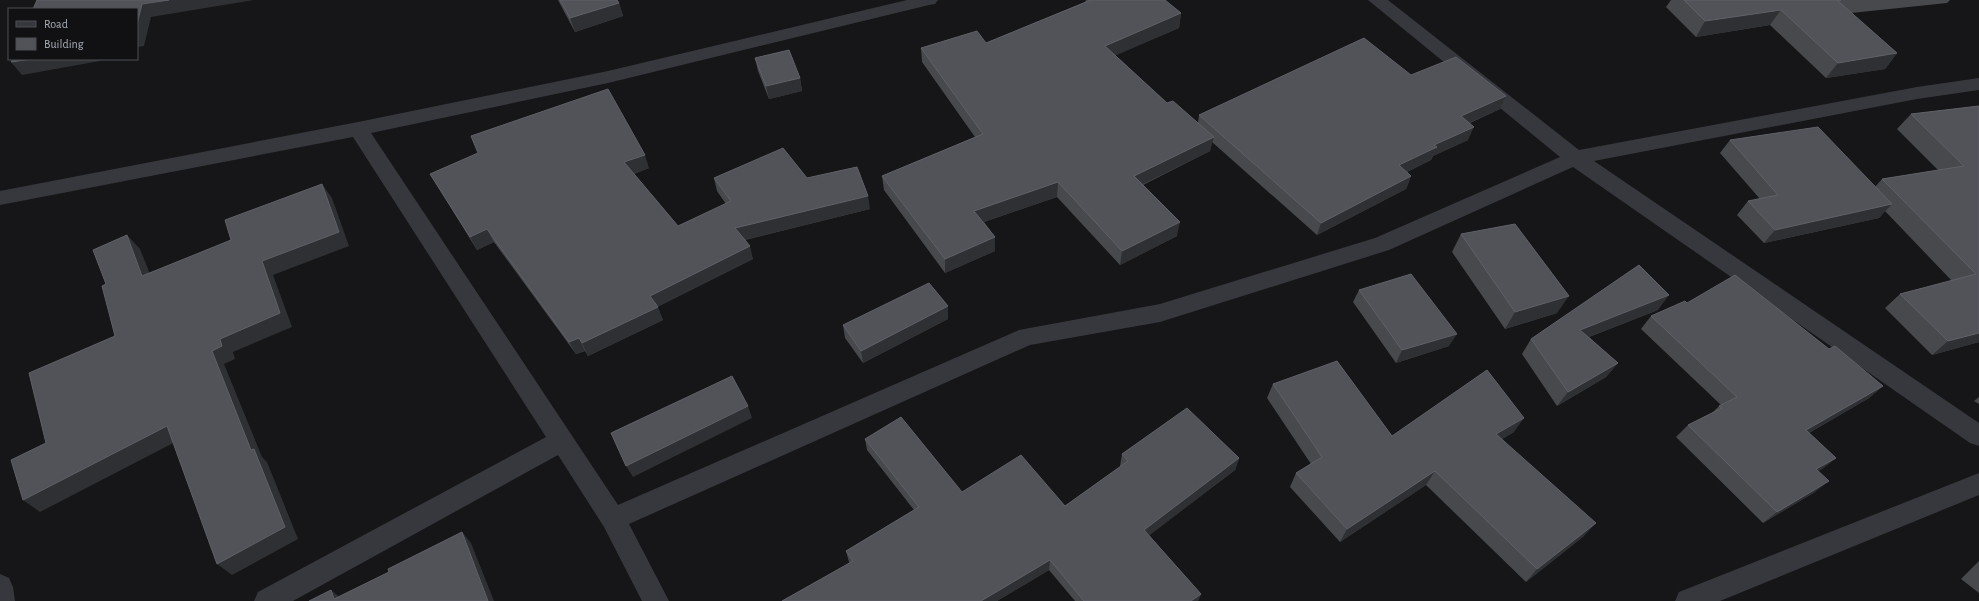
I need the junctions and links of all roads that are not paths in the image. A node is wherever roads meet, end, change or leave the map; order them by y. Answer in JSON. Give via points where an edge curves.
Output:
{"nodes":[{"id":1,"x":929,"y":0,"type":"edge"},
{"id":2,"x":1377,"y":0,"type":"edge"},
{"id":3,"x":1979,"y":84,"type":"edge"},
{"id":4,"x":358,"y":129,"type":"junction"},
{"id":5,"x":1576,"y":158,"type":"junction"},
{"id":6,"x":0,"y":198,"type":"edge"},
{"id":7,"x":1979,"y":436,"type":"edge"},
{"id":8,"x":562,"y":441,"type":"junction"},
{"id":9,"x":1979,"y":484,"type":"edge"},
{"id":10,"x":612,"y":519,"type":"junction"},
{"id":11,"x":0,"y":587,"type":"edge"},
{"id":12,"x":2,"y":601,"type":"edge"},
{"id":13,"x":267,"y":601,"type":"edge"},
{"id":14,"x":656,"y":601,"type":"edge"},
{"id":15,"x":1688,"y":601,"type":"edge"}],
"edges":[{"from":1,"to":4,"type":"street","via":[[608,77]]},
{"from":2,"to":5,"type":"street"},
{"from":3,"to":5,"type":"street","via":[[1917,93]]},
{"from":4,"to":6,"type":"street"},
{"from":4,"to":8,"type":"street"},
{"from":5,"to":7,"type":"street"},
{"from":5,"to":10,"type":"street","via":[[1382,244],[1160,313],[1027,336]]},
{"from":8,"to":10,"type":"street"},
{"from":8,"to":13,"type":"street"},
{"from":9,"to":15,"type":"street"},
{"from":10,"to":14,"type":"street"},
{"from":11,"to":12,"type":"street"}]}
